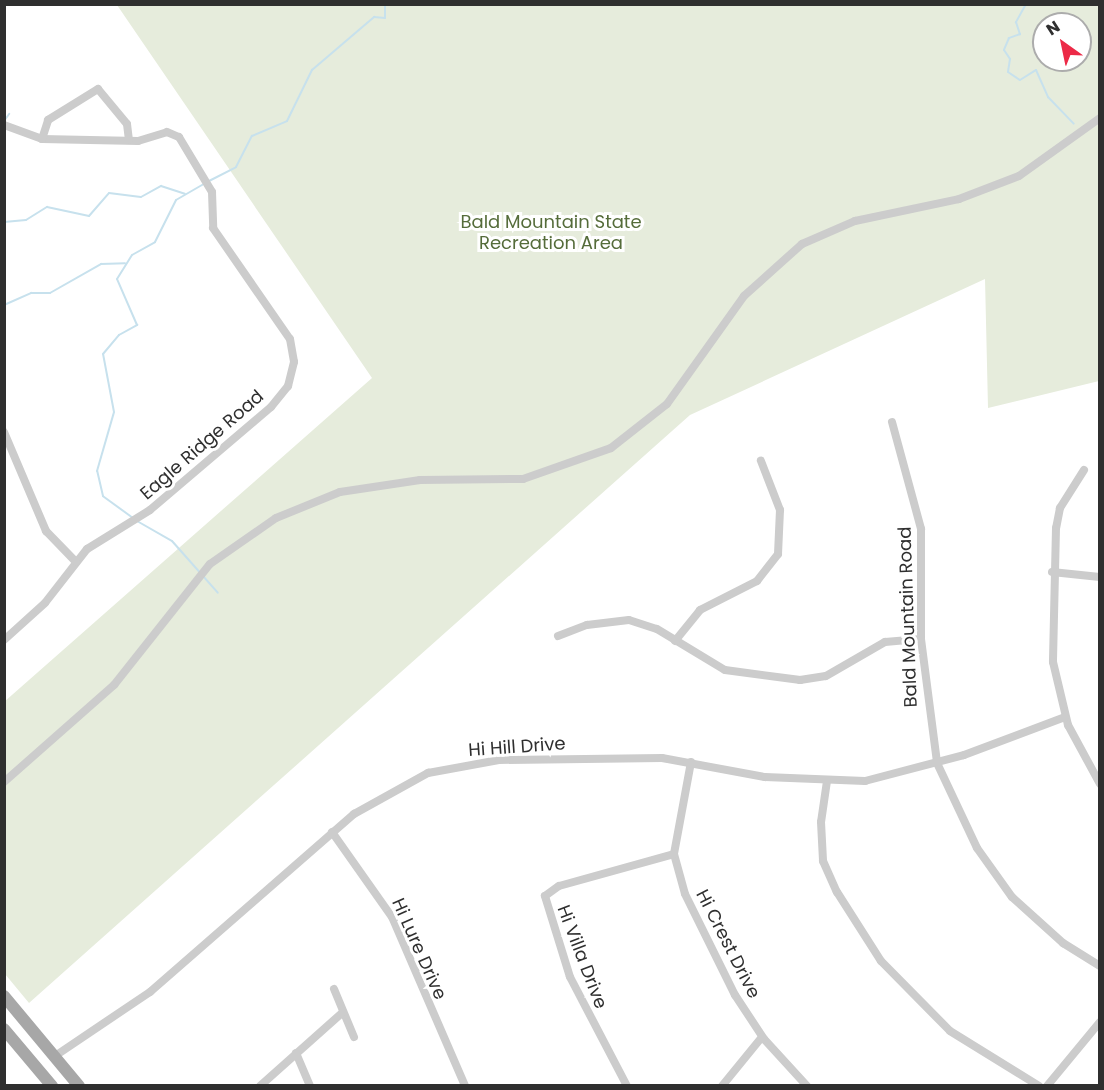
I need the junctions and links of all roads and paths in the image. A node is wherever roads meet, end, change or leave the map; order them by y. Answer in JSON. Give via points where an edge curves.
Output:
{"nodes":[{"id":1,"x":1100,"y":118,"type":"edge"},
{"id":2,"x":4,"y":125,"type":"edge"},
{"id":3,"x":42,"y":139,"type":"junction"},
{"id":4,"x":129,"y":140,"type":"junction"},
{"id":5,"x":892,"y":422,"type":"dead end"},
{"id":6,"x":4,"y":432,"type":"edge"},
{"id":7,"x":761,"y":461,"type":"dead end"},
{"id":8,"x":1084,"y":470,"type":"dead end"},
{"id":9,"x":76,"y":562,"type":"junction"},
{"id":10,"x":1052,"y":572,"type":"junction"},
{"id":11,"x":1100,"y":577,"type":"edge"},
{"id":12,"x":558,"y":636,"type":"dead end"},
{"id":13,"x":921,"y":639,"type":"junction"},
{"id":14,"x":4,"y":640,"type":"edge"},
{"id":15,"x":675,"y":641,"type":"junction"},
{"id":16,"x":1065,"y":717,"type":"junction"},
{"id":17,"x":690,"y":762,"type":"junction"},
{"id":18,"x":937,"y":763,"type":"junction"},
{"id":19,"x":827,"y":781,"type":"junction"},
{"id":20,"x":4,"y":782,"type":"edge"},
{"id":21,"x":1100,"y":784,"type":"edge"},
{"id":22,"x":332,"y":832,"type":"junction"},
{"id":23,"x":674,"y":854,"type":"junction"},
{"id":24,"x":1100,"y":966,"type":"edge"},
{"id":25,"x":334,"y":989,"type":"dead end"},
{"id":26,"x":4,"y":996,"type":"edge"},
{"id":27,"x":343,"y":1012,"type":"junction"},
{"id":28,"x":1100,"y":1022,"type":"edge"},
{"id":29,"x":4,"y":1029,"type":"edge"},
{"id":30,"x":354,"y":1037,"type":"dead end"},
{"id":31,"x":762,"y":1037,"type":"junction"},
{"id":32,"x":296,"y":1053,"type":"junction"},
{"id":33,"x":55,"y":1056,"type":"junction"},
{"id":34,"x":52,"y":1086,"type":"edge"},
{"id":35,"x":79,"y":1086,"type":"edge"},
{"id":36,"x":260,"y":1086,"type":"edge"},
{"id":37,"x":310,"y":1086,"type":"edge"},
{"id":38,"x":465,"y":1086,"type":"edge"},
{"id":39,"x":627,"y":1086,"type":"edge"},
{"id":40,"x":722,"y":1086,"type":"edge"},
{"id":41,"x":807,"y":1086,"type":"edge"},
{"id":42,"x":1039,"y":1086,"type":"edge"},
{"id":43,"x":1047,"y":1086,"type":"edge"}],
"edges":[{"from":1,"to":20,"type":"street","via":[[1019,176],[959,199],[855,221],[802,244],[744,296],[667,404],[611,448],[524,479],[420,480],[340,492],[276,518],[210,564],[114,685]]},
{"from":2,"to":3,"type":"street","name":"Eagle Ridge Road"},
{"from":3,"to":4,"type":"street","name":"Eagle Ridge Road"},
{"from":3,"to":4,"type":"street","via":[[48,120],[98,89],[127,124]]},
{"from":4,"to":9,"type":"street","name":"Eagle Ridge Road","via":[[167,132],[179,137],[212,192],[213,228],[290,339],[293,373],[280,397],[183,485],[97,542]]},
{"from":5,"to":13,"type":"street","name":"Bald Mountain Road","via":[[921,529]]},
{"from":6,"to":9,"type":"street","via":[[46,531]]},
{"from":7,"to":15,"type":"street","via":[[780,510],[778,554],[757,581],[700,610]]},
{"from":8,"to":10,"type":"street","via":[[1060,508]]},
{"from":9,"to":14,"type":"street","name":"Eagle Ridge Road","via":[[45,603]]},
{"from":10,"to":11,"type":"street"},
{"from":10,"to":16,"type":"street","via":[[1053,662]]},
{"from":12,"to":15,"type":"street","via":[[587,625],[629,620]]},
{"from":13,"to":15,"type":"street","via":[[885,642],[826,676],[800,680],[725,670]]},
{"from":13,"to":18,"type":"street","name":"Bald Mountain Road"},
{"from":16,"to":18,"type":"street","name":"Hi Hill Drive"},
{"from":16,"to":21,"type":"street"},
{"from":17,"to":19,"type":"street","name":"Hi Hill Drive","via":[[765,777]]},
{"from":17,"to":22,"type":"street","name":"Hi Hill Drive","via":[[540,759],[465,764],[399,785]]},
{"from":17,"to":23,"type":"street","name":"Hi Crest Drive"},
{"from":18,"to":19,"type":"street","name":"Hi Hill Drive","via":[[879,779]]},
{"from":18,"to":24,"type":"street","name":"Bald Mountain Road","via":[[977,848],[1012,897],[1064,943]]},
{"from":19,"to":42,"type":"street","via":[[821,822],[823,861],[837,892],[881,961],[950,1030]]},
{"from":22,"to":33,"type":"street","name":"Hi Hill Drive","via":[[150,992]]},
{"from":22,"to":38,"type":"street","name":"Hi Lure Drive","via":[[392,917]]},
{"from":23,"to":31,"type":"street","name":"Hi Crest Drive","via":[[700,930]]},
{"from":23,"to":39,"type":"street","name":"Hi Villa Drive","via":[[559,886],[545,896],[570,977]]},
{"from":25,"to":27,"type":"street"},
{"from":26,"to":33,"type":"main road"},
{"from":27,"to":30,"type":"street"},
{"from":27,"to":32,"type":"street"},
{"from":28,"to":43,"type":"street"},
{"from":29,"to":34,"type":"main road"},
{"from":31,"to":40,"type":"street"},
{"from":31,"to":41,"type":"street","name":"Hi Crest Drive"},
{"from":32,"to":36,"type":"street"},
{"from":32,"to":37,"type":"street"},
{"from":33,"to":35,"type":"main road"}]}
